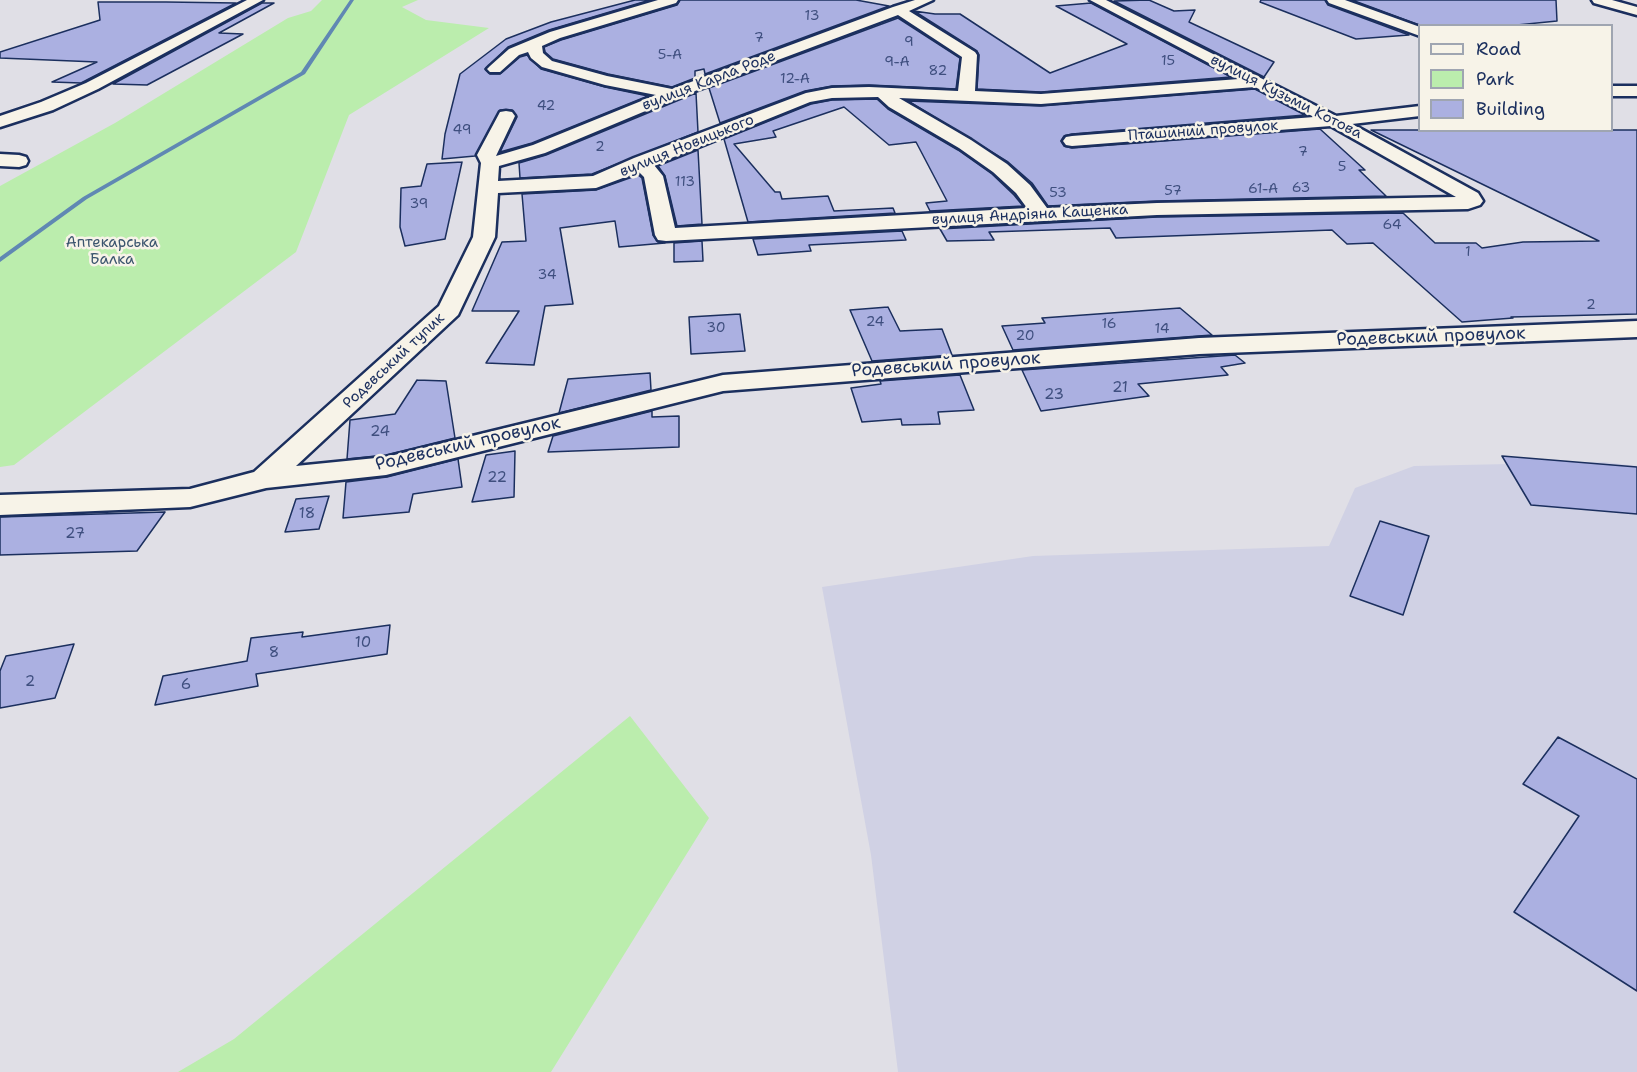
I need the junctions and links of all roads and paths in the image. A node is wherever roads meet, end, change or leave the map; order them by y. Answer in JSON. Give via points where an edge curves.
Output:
{"nodes":[{"id":1,"x":257,"y":0,"type":"edge"},
{"id":2,"x":672,"y":0,"type":"edge"},
{"id":3,"x":927,"y":0,"type":"edge"},
{"id":4,"x":1096,"y":0,"type":"edge"},
{"id":5,"x":1333,"y":0,"type":"edge"},
{"id":6,"x":1598,"y":0,"type":"edge"},
{"id":7,"x":898,"y":10,"type":"junction"},
{"id":8,"x":1637,"y":11,"type":"edge"},
{"id":9,"x":1418,"y":32,"type":"edge"},
{"id":10,"x":535,"y":44,"type":"junction"},
{"id":11,"x":495,"y":69,"type":"dead end"},
{"id":12,"x":1258,"y":82,"type":"junction"},
{"id":13,"x":1613,"y":91,"type":"edge"},
{"id":14,"x":1637,"y":91,"type":"edge"},
{"id":15,"x":883,"y":93,"type":"junction"},
{"id":16,"x":673,"y":94,"type":"junction"},
{"id":17,"x":966,"y":96,"type":"junction"},
{"id":18,"x":1418,"y":111,"type":"edge"},
{"id":19,"x":506,"y":116,"type":"dead end"},
{"id":20,"x":1334,"y":121,"type":"junction"},
{"id":21,"x":0,"y":122,"type":"edge"},
{"id":22,"x":1072,"y":141,"type":"dead end"},
{"id":23,"x":641,"y":162,"type":"junction"},
{"id":24,"x":490,"y":163,"type":"junction"},
{"id":25,"x":488,"y":188,"type":"junction"},
{"id":26,"x":1473,"y":201,"type":"joint"},
{"id":27,"x":1041,"y":214,"type":"junction"},
{"id":28,"x":1637,"y":329,"type":"edge"},
{"id":29,"x":265,"y":479,"type":"junction"},
{"id":30,"x":0,"y":505,"type":"edge"}],
"edges":[{"from":1,"to":21,"type":"street","via":[[92,86]]},
{"from":2,"to":10,"type":"street"},
{"from":3,"to":7,"type":"street","name":"вулиця Карла Роде"},
{"from":4,"to":12,"type":"street","name":"вулиця Кузьми Котова"},
{"from":5,"to":9,"type":"street"},
{"from":6,"to":8,"type":"street"},
{"from":7,"to":16,"type":"street","name":"вулиця Карла Роде"},
{"from":7,"to":17,"type":"street","via":[[970,55]]},
{"from":10,"to":11,"type":"street","via":[[514,52]]},
{"from":10,"to":16,"type":"street","via":[[536,55],[547,64]]},
{"from":12,"to":17,"type":"street","name":"вулиця Новицького","via":[[1041,99]]},
{"from":12,"to":20,"type":"street","name":"вулиця Кузьми Котова"},
{"from":13,"to":14,"type":"street"},
{"from":15,"to":17,"type":"street","name":"вулиця Новицького"},
{"from":15,"to":23,"type":"street","name":"вулиця Новицького","via":[[832,93],[806,98]]},
{"from":15,"to":27,"type":"street","via":[[1000,168],[1023,189]]},
{"from":16,"to":24,"type":"street","name":"вулиця Карла Роде","via":[[539,149]]},
{"from":18,"to":20,"type":"street","name":"Пташиний провулок"},
{"from":19,"to":24,"type":"street","name":"Родевський тупик","via":[[486,155]]},
{"from":20,"to":22,"type":"street","name":"Пташиний провулок"},
{"from":20,"to":26,"type":"street","name":"вулиця Кузьми Котова"},
{"from":23,"to":25,"type":"street","name":"вулиця Новицького","via":[[596,182]]},
{"from":23,"to":27,"type":"street","name":"вулиця Андріяна Кащенка","via":[[653,176],[666,235]]},
{"from":24,"to":25,"type":"street","name":"Родевський тупик"},
{"from":25,"to":29,"type":"street","name":"Родевський тупик","via":[[484,237],[449,310]]},
{"from":26,"to":27,"type":"street","name":"вулиця Андріяна Кащенка"},
{"from":28,"to":29,"type":"street","name":"Родевський провулок","via":[[1199,346],[723,383],[386,466]]},
{"from":29,"to":30,"type":"street","name":"Родевський провулок","via":[[190,498]]}]}
